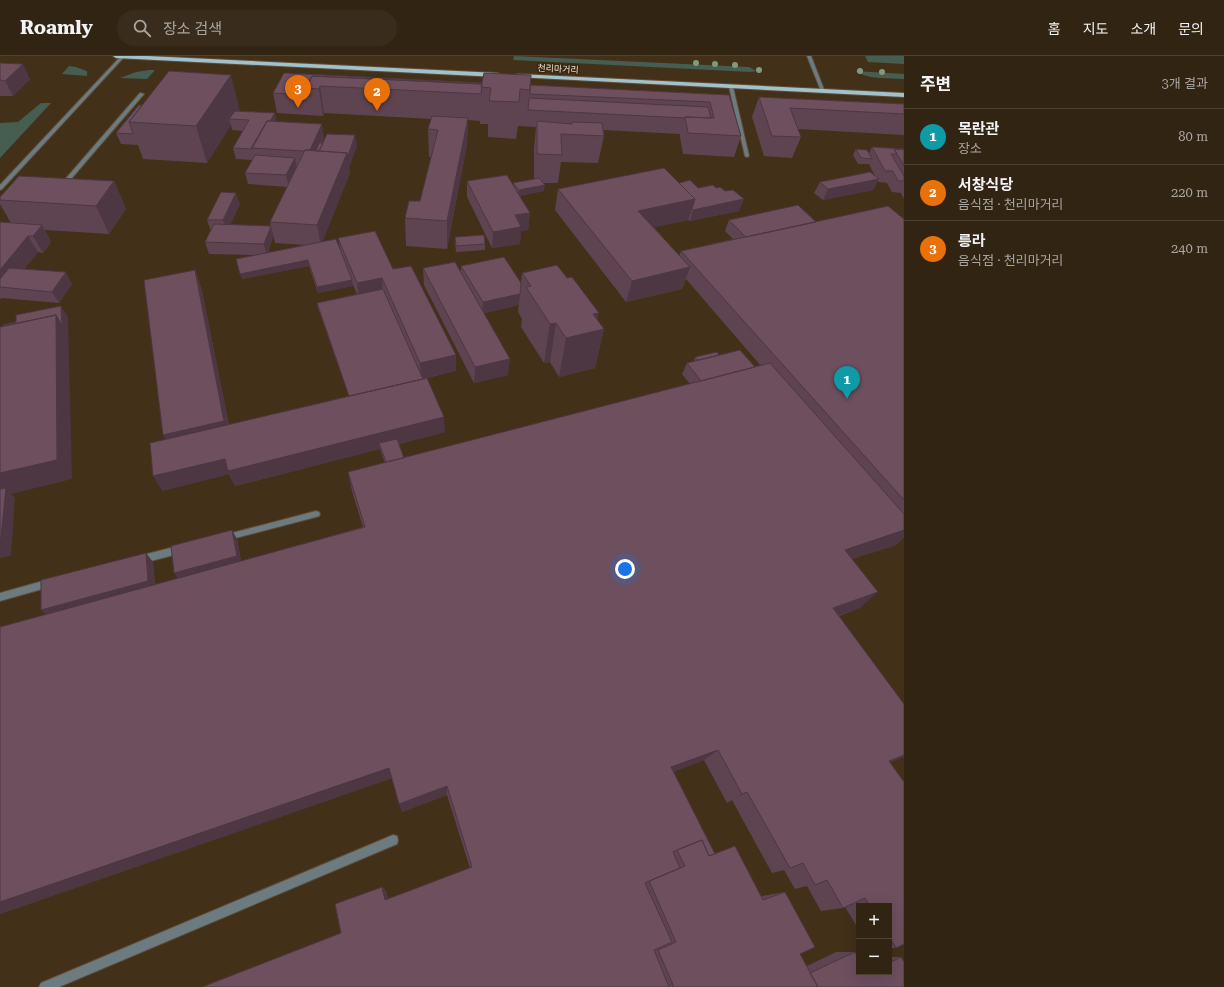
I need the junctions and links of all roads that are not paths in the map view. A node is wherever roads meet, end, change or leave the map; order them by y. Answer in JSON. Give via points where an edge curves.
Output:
{"nodes":[{"id":1,"x":116,"y":56,"type":"edge"},
{"id":2,"x":123,"y":56,"type":"edge"},
{"id":3,"x":809,"y":56,"type":"edge"},
{"id":4,"x":502,"y":75,"type":"edge"},
{"id":5,"x":510,"y":76,"type":"edge"},
{"id":6,"x":731,"y":86,"type":"junction"},
{"id":7,"x":823,"y":91,"type":"junction"},
{"id":8,"x":142,"y":94,"type":"dead end"},
{"id":9,"x":904,"y":95,"type":"edge"},
{"id":10,"x":747,"y":156,"type":"dead end"},
{"id":11,"x":7,"y":181,"type":"junction"},
{"id":12,"x":15,"y":181,"type":"edge"},
{"id":13,"x":55,"y":184,"type":"edge"},
{"id":14,"x":0,"y":188,"type":"edge"},
{"id":15,"x":316,"y":514,"type":"dead end"},
{"id":16,"x":217,"y":539,"type":"edge"},
{"id":17,"x":194,"y":545,"type":"edge"},
{"id":18,"x":133,"y":561,"type":"edge"},
{"id":19,"x":57,"y":581,"type":"edge"},
{"id":20,"x":0,"y":598,"type":"edge"},
{"id":21,"x":393,"y":840,"type":"dead end"},
{"id":22,"x":45,"y":987,"type":"edge"}],
"edges":[{"from":1,"to":2,"type":"main road"},
{"from":2,"to":4,"type":"main road"},
{"from":2,"to":11,"type":"street"},
{"from":3,"to":7,"type":"street"},
{"from":5,"to":6,"type":"main road","name":"천리마거리"},
{"from":6,"to":7,"type":"main road","name":"천리마거리"},
{"from":6,"to":10,"type":"street"},
{"from":7,"to":9,"type":"main road","name":"천리마거리"},
{"from":8,"to":13,"type":"street","via":[[63,185]]},
{"from":11,"to":12,"type":"street"},
{"from":11,"to":14,"type":"street"},
{"from":15,"to":16,"type":"street"},
{"from":17,"to":18,"type":"street"},
{"from":19,"to":20,"type":"street"},
{"from":21,"to":22,"type":"street"}]}
